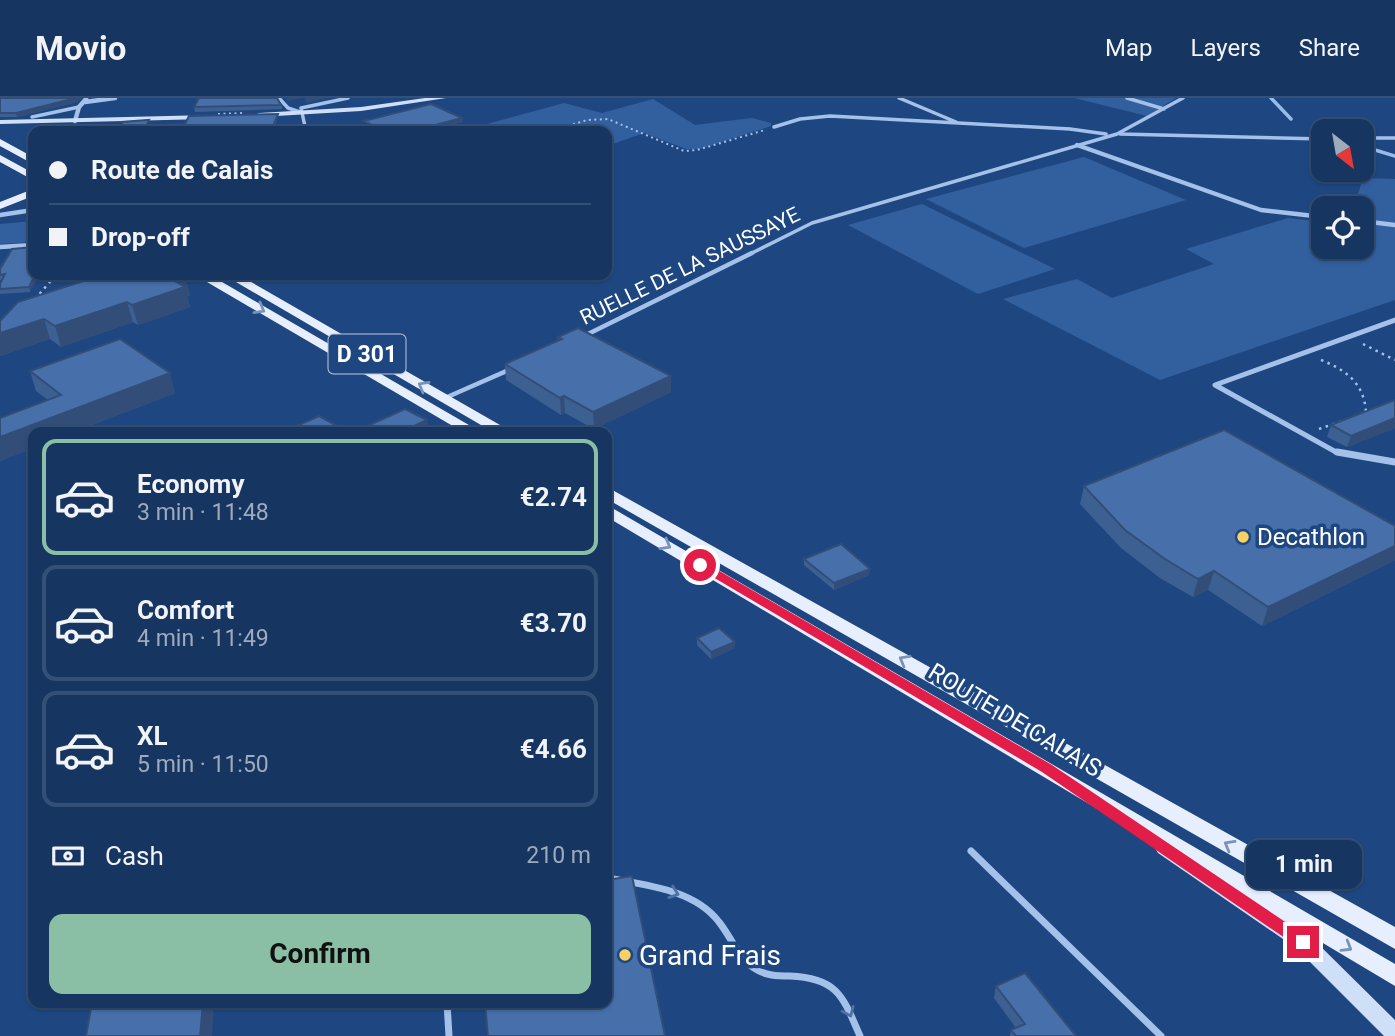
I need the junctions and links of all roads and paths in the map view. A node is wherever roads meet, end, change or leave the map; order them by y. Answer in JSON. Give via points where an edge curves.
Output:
{"nodes":[{"id":1,"x":114,"y":98,"type":"edge"},
{"id":2,"x":279,"y":98,"type":"edge"},
{"id":3,"x":348,"y":98,"type":"edge"},
{"id":4,"x":442,"y":98,"type":"edge"},
{"id":5,"x":899,"y":98,"type":"edge"},
{"id":6,"x":1127,"y":98,"type":"edge"},
{"id":7,"x":1183,"y":98,"type":"edge"},
{"id":8,"x":86,"y":100,"type":"edge"},
{"id":9,"x":79,"y":107,"type":"junction"},
{"id":10,"x":1164,"y":109,"type":"junction"},
{"id":11,"x":303,"y":113,"type":"junction"},
{"id":12,"x":251,"y":115,"type":"edge"},
{"id":13,"x":32,"y":117,"type":"edge"},
{"id":14,"x":211,"y":117,"type":"edge"},
{"id":15,"x":75,"y":121,"type":"junction"},
{"id":16,"x":0,"y":124,"type":"edge"},
{"id":17,"x":959,"y":124,"type":"junction"},
{"id":18,"x":305,"y":126,"type":"edge"},
{"id":19,"x":567,"y":126,"type":"edge"},
{"id":20,"x":774,"y":127,"type":"joint"},
{"id":21,"x":1117,"y":134,"type":"junction"},
{"id":22,"x":1374,"y":138,"type":"edge"},
{"id":23,"x":1395,"y":138,"type":"edge"},
{"id":24,"x":1311,"y":139,"type":"edge"},
{"id":25,"x":0,"y":142,"type":"edge"},
{"id":26,"x":1077,"y":145,"type":"junction"},
{"id":27,"x":0,"y":158,"type":"edge"},
{"id":28,"x":28,"y":158,"type":"edge"},
{"id":29,"x":28,"y":174,"type":"edge"},
{"id":30,"x":28,"y":194,"type":"edge"},
{"id":31,"x":28,"y":204,"type":"edge"},
{"id":32,"x":0,"y":207,"type":"edge"},
{"id":33,"x":28,"y":212,"type":"edge"},
{"id":34,"x":0,"y":215,"type":"edge"},
{"id":35,"x":1311,"y":216,"type":"edge"},
{"id":36,"x":1374,"y":222,"type":"edge"},
{"id":37,"x":1395,"y":225,"type":"edge"},
{"id":38,"x":28,"y":245,"type":"edge"},
{"id":39,"x":0,"y":247,"type":"edge"},
{"id":40,"x":52,"y":280,"type":"edge"},
{"id":41,"x":210,"y":280,"type":"edge"},
{"id":42,"x":239,"y":280,"type":"edge"},
{"id":43,"x":32,"y":303,"type":"edge"},
{"id":44,"x":1395,"y":320,"type":"edge"},
{"id":45,"x":1349,"y":337,"type":"junction"},
{"id":46,"x":576,"y":339,"type":"edge"},
{"id":47,"x":1303,"y":354,"type":"junction"},
{"id":48,"x":1395,"y":360,"type":"edge"},
{"id":49,"x":517,"y":366,"type":"edge"},
{"id":50,"x":444,"y":398,"type":"junction"},
{"id":51,"x":464,"y":427,"type":"edge"},
{"id":52,"x":494,"y":427,"type":"edge"},
{"id":53,"x":1305,"y":435,"type":"junction"},
{"id":54,"x":1395,"y":462,"type":"edge"},
{"id":55,"x":612,"y":495,"type":"edge"},
{"id":56,"x":612,"y":513,"type":"edge"},
{"id":57,"x":1047,"y":769,"type":"junction"},
{"id":58,"x":971,"y":851,"type":"dead end"},
{"id":59,"x":612,"y":879,"type":"edge"},
{"id":60,"x":1395,"y":939,"type":"edge"},
{"id":61,"x":1395,"y":976,"type":"edge"},
{"id":62,"x":447,"y":1008,"type":"edge"},
{"id":63,"x":1395,"y":1033,"type":"edge"},
{"id":64,"x":449,"y":1036,"type":"edge"},
{"id":65,"x":860,"y":1036,"type":"edge"},
{"id":66,"x":1161,"y":1036,"type":"edge"}],
"edges":[{"from":1,"to":8,"type":"street"},
{"from":2,"to":11,"type":"lane","via":[[288,108]]},
{"from":3,"to":11,"type":"lane","via":[[301,108]]},
{"from":4,"to":11,"type":"main road"},
{"from":5,"to":17,"type":"lane"},
{"from":6,"to":10,"type":"lane"},
{"from":7,"to":10,"type":"lane"},
{"from":8,"to":9,"type":"street"},
{"from":9,"to":13,"type":"lane"},
{"from":9,"to":15,"type":"street"},
{"from":10,"to":21,"type":"lane"},
{"from":11,"to":12,"type":"main road"},
{"from":11,"to":18,"type":"lane"},
{"from":14,"to":15,"type":"main road"},
{"from":15,"to":16,"type":"main road"},
{"from":17,"to":20,"type":"lane","via":[[830,116]]},
{"from":17,"to":21,"type":"lane"},
{"from":19,"to":20,"type":"path","via":[[608,119],[684,151]]},
{"from":21,"to":24,"type":"lane"},
{"from":21,"to":26,"type":"lane"},
{"from":22,"to":23,"type":"lane"},
{"from":25,"to":28,"type":"main road"},
{"from":26,"to":35,"type":"street","via":[[1241,204]]},
{"from":26,"to":46,"type":"lane","name":"RUELLE DE LA SAUSSAYE","via":[[812,223]]},
{"from":27,"to":29,"type":"main road"},
{"from":30,"to":32,"type":"main road"},
{"from":31,"to":32,"type":"main road"},
{"from":33,"to":34,"type":"street"},
{"from":36,"to":37,"type":"street"},
{"from":38,"to":39,"type":"street"},
{"from":40,"to":43,"type":"path"},
{"from":41,"to":51,"type":"main road","number":"D 301","one_way":true},
{"from":50,"to":42,"type":"main road","number":"D 301","one_way":true},
{"from":44,"to":45,"type":"street"},
{"from":45,"to":47,"type":"street"},
{"from":45,"to":48,"type":"path"},
{"from":47,"to":53,"type":"path","via":[[1353,377],[1366,397],[1366,412]]},
{"from":47,"to":53,"type":"street","via":[[1215,385]]},
{"from":49,"to":50,"type":"lane"},
{"from":50,"to":52,"type":"main road","number":"D 301"},
{"from":53,"to":54,"type":"street","via":[[1336,452]]},
{"from":60,"to":55,"type":"main road","name":"ROUTE DE CALAIS","one_way":true},
{"from":56,"to":57,"type":"main road","name":"ROUTE DE CALAIS","one_way":true},
{"from":57,"to":61,"type":"main road","name":"ROUTE DE CALAIS","one_way":true},
{"from":57,"to":63,"type":"main road","via":[[1296,937]]},
{"from":58,"to":66,"type":"lane"},
{"from":59,"to":65,"type":"lane","one_way":true,"via":[[677,893],[703,906],[760,972],[817,976],[831,982]]},
{"from":62,"to":64,"type":"lane"}]}
